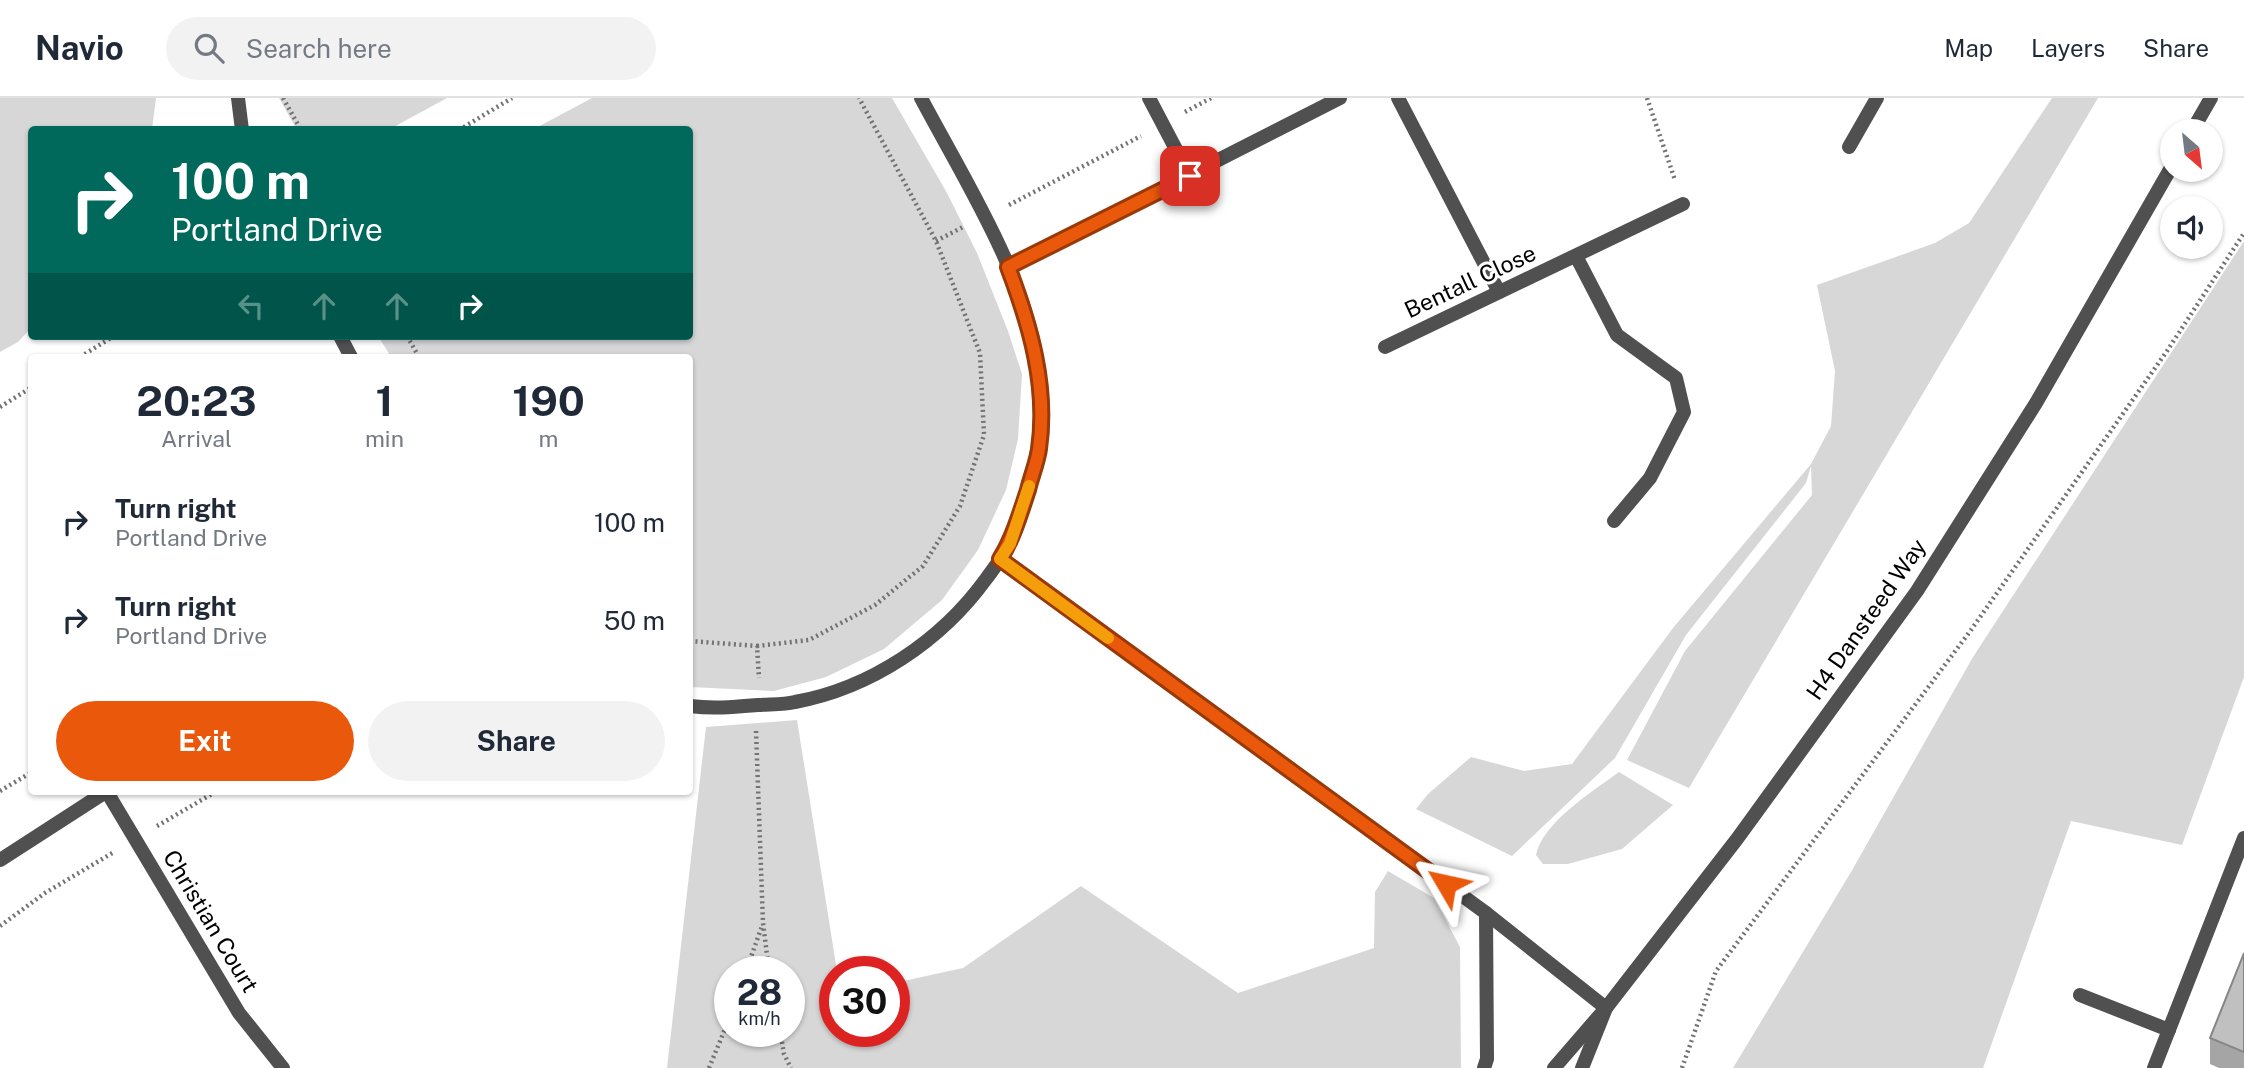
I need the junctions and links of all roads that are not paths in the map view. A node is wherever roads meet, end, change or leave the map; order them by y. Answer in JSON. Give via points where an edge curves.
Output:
{"nodes":[{"id":1,"x":238,"y":98,"type":"edge"},
{"id":2,"x":921,"y":98,"type":"edge"},
{"id":3,"x":1149,"y":98,"type":"edge"},
{"id":4,"x":1340,"y":98,"type":"edge"},
{"id":5,"x":1398,"y":98,"type":"edge"},
{"id":6,"x":1877,"y":98,"type":"edge"},
{"id":7,"x":2211,"y":98,"type":"edge"},
{"id":8,"x":2199,"y":119,"type":"edge"},
{"id":9,"x":242,"y":126,"type":"edge"},
{"id":10,"x":1849,"y":147,"type":"dead end"},
{"id":11,"x":1190,"y":176,"type":"junction"},
{"id":12,"x":2163,"y":182,"type":"edge"},
{"id":13,"x":1683,"y":204,"type":"road end"},
{"id":14,"x":1576,"y":256,"type":"junction"},
{"id":15,"x":1008,"y":267,"type":"junction"},
{"id":16,"x":1499,"y":292,"type":"junction"},
{"id":17,"x":1385,"y":347,"type":"dead end"},
{"id":18,"x":1614,"y":521,"type":"dead end"},
{"id":19,"x":1000,"y":559,"type":"junction"},
{"id":20,"x":693,"y":706,"type":"edge"},
{"id":21,"x":101,"y":795,"type":"edge"},
{"id":22,"x":109,"y":795,"type":"edge"},
{"id":23,"x":2244,"y":838,"type":"edge"},
{"id":24,"x":0,"y":860,"type":"edge"},
{"id":25,"x":1486,"y":913,"type":"junction"},
{"id":26,"x":2080,"y":995,"type":"dead end"},
{"id":27,"x":1606,"y":1008,"type":"junction"},
{"id":28,"x":2169,"y":1030,"type":"junction"},
{"id":29,"x":282,"y":1068,"type":"edge"},
{"id":30,"x":1483,"y":1068,"type":"edge"},
{"id":31,"x":1554,"y":1068,"type":"edge"},
{"id":32,"x":1582,"y":1068,"type":"edge"},
{"id":33,"x":2154,"y":1068,"type":"edge"}],
"edges":[{"from":1,"to":9,"type":"street"},
{"from":2,"to":15,"type":"street"},
{"from":3,"to":11,"type":"street"},
{"from":4,"to":11,"type":"street"},
{"from":5,"to":16,"type":"street"},
{"from":6,"to":10,"type":"street"},
{"from":7,"to":8,"type":"street"},
{"from":11,"to":15,"type":"street"},
{"from":12,"to":27,"type":"street","name":"H4 Dansteed Way","via":[[2036,403],[1917,590],[1737,839]]},
{"from":13,"to":14,"type":"street","name":"Bentall Close"},
{"from":14,"to":16,"type":"street","name":"Bentall Close"},
{"from":14,"to":18,"type":"street","via":[[1617,335],[1676,378],[1684,412],[1650,478]]},
{"from":15,"to":19,"type":"street","via":[[1033,339],[1042,417],[1039,452],[1010,544]]},
{"from":16,"to":17,"type":"street","name":"Bentall Close"},
{"from":19,"to":20,"type":"street","via":[[948,623],[894,664],[834,692],[794,703]]},
{"from":19,"to":25,"type":"street"},
{"from":21,"to":24,"type":"street"},
{"from":22,"to":29,"type":"street","name":"Christian Court","via":[[239,1013]]},
{"from":23,"to":28,"type":"street"},
{"from":25,"to":27,"type":"street"},
{"from":25,"to":30,"type":"street","via":[[1487,1059]]},
{"from":26,"to":28,"type":"street"},
{"from":27,"to":31,"type":"street","name":"H4 Dansteed Way"},
{"from":27,"to":32,"type":"street"},
{"from":28,"to":33,"type":"street"}]}
